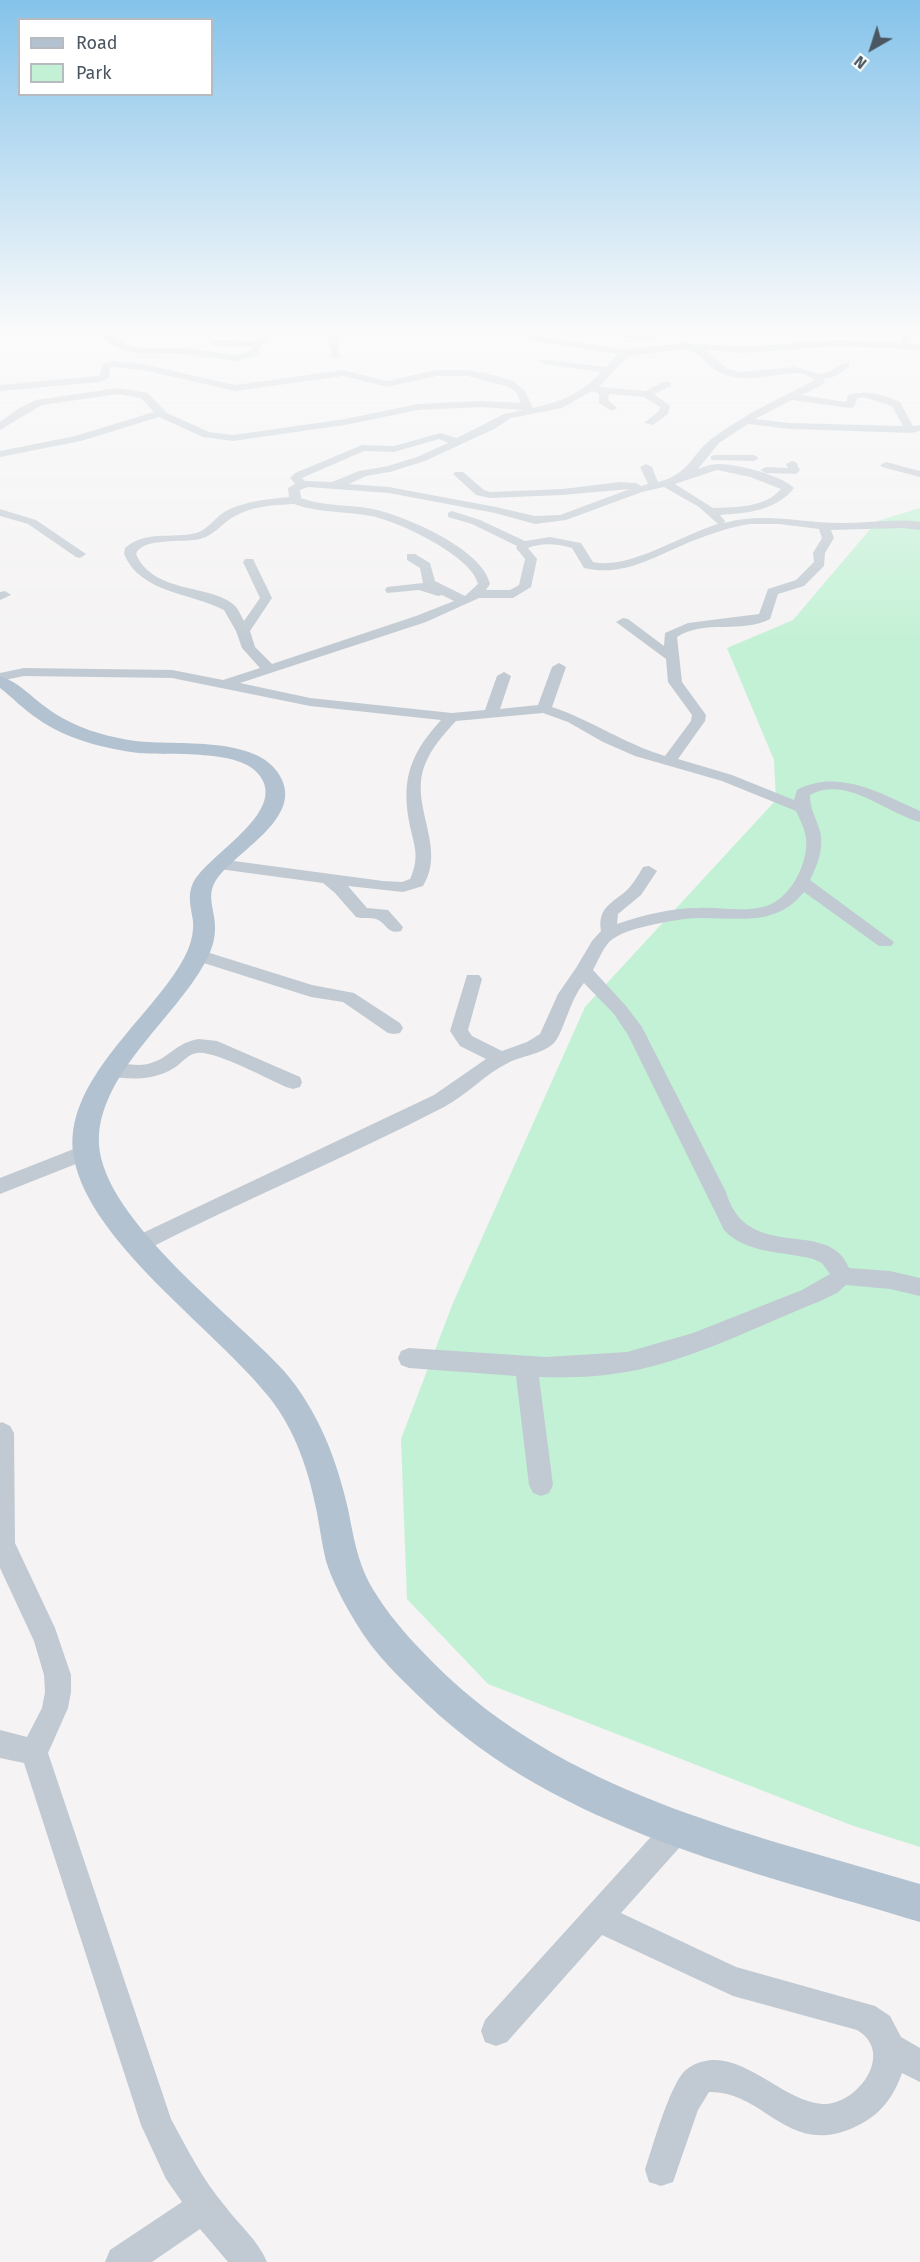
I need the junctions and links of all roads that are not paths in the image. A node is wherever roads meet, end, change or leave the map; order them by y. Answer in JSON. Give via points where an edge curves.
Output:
{"nodes":[{"id":1,"x":95,"y":434,"type":"edge"},
{"id":2,"x":204,"y":434,"type":"edge"},
{"id":3,"x":259,"y":434,"type":"edge"},
{"id":4,"x":475,"y":434,"type":"edge"},
{"id":5,"x":728,"y":434,"type":"edge"},
{"id":6,"x":456,"y":442,"type":"junction"},
{"id":7,"x":0,"y":454,"type":"edge"},
{"id":8,"x":754,"y":458,"type":"dead end"},
{"id":9,"x":700,"y":459,"type":"junction"},
{"id":10,"x":792,"y":464,"type":"dead end"},
{"id":11,"x":886,"y":465,"type":"dead end"},
{"id":12,"x":646,"y":467,"type":"dead end"},
{"id":13,"x":735,"y":471,"type":"junction"},
{"id":14,"x":459,"y":474,"type":"dead end"},
{"id":15,"x":920,"y":474,"type":"edge"},
{"id":16,"x":679,"y":479,"type":"junction"},
{"id":17,"x":302,"y":485,"type":"junction"},
{"id":18,"x":335,"y":486,"type":"junction"},
{"id":19,"x":655,"y":486,"type":"junction"},
{"id":20,"x":295,"y":500,"type":"junction"},
{"id":21,"x":0,"y":512,"type":"edge"},
{"id":22,"x":711,"y":512,"type":"junction"},
{"id":23,"x":452,"y":515,"type":"dead end"},
{"id":24,"x":723,"y":525,"type":"junction"},
{"id":25,"x":824,"y":526,"type":"junction"},
{"id":26,"x":920,"y":526,"type":"edge"},
{"id":27,"x":524,"y":545,"type":"junction"},
{"id":28,"x":80,"y":554,"type":"dead end"},
{"id":29,"x":411,"y":556,"type":"dead end"},
{"id":30,"x":249,"y":562,"type":"dead end"},
{"id":31,"x":392,"y":590,"type":"dead end"},
{"id":32,"x":448,"y":593,"type":"junction"},
{"id":33,"x":476,"y":594,"type":"junction"},
{"id":34,"x":464,"y":601,"type":"junction"},
{"id":35,"x":623,"y":622,"type":"dead end"},
{"id":36,"x":243,"y":631,"type":"junction"},
{"id":37,"x":674,"y":658,"type":"junction"},
{"id":38,"x":559,"y":667,"type":"dead end"},
{"id":39,"x":269,"y":669,"type":"junction"},
{"id":40,"x":504,"y":676,"type":"dead end"},
{"id":41,"x":0,"y":679,"type":"edge"},
{"id":42,"x":224,"y":684,"type":"junction"},
{"id":43,"x":544,"y":709,"type":"junction"},
{"id":44,"x":491,"y":714,"type":"junction"},
{"id":45,"x":452,"y":717,"type":"junction"},
{"id":46,"x":669,"y":760,"type":"junction"},
{"id":47,"x":802,"y":808,"type":"junction"},
{"id":48,"x":920,"y":817,"type":"edge"},
{"id":49,"x":219,"y":864,"type":"junction"},
{"id":50,"x":649,"y":871,"type":"dead end"},
{"id":51,"x":327,"y":878,"type":"junction"},
{"id":52,"x":803,"y":883,"type":"junction"},
{"id":53,"x":395,"y":927,"type":"dead end"},
{"id":54,"x":610,"y":933,"type":"junction"},
{"id":55,"x":885,"y":942,"type":"dead end"},
{"id":56,"x":196,"y":955,"type":"junction"},
{"id":57,"x":584,"y":972,"type":"junction"},
{"id":58,"x":472,"y":979,"type":"dead end"},
{"id":59,"x":394,"y":1028,"type":"dead end"},
{"id":60,"x":501,"y":1058,"type":"junction"},
{"id":61,"x":114,"y":1070,"type":"junction"},
{"id":62,"x":293,"y":1082,"type":"dead end"},
{"id":63,"x":84,"y":1153,"type":"junction"},
{"id":64,"x":0,"y":1186,"type":"edge"},
{"id":65,"x":137,"y":1245,"type":"junction"},
{"id":66,"x":841,"y":1275,"type":"junction"},
{"id":67,"x":920,"y":1287,"type":"edge"},
{"id":68,"x":409,"y":1358,"type":"dead end"},
{"id":69,"x":526,"y":1365,"type":"junction"},
{"id":70,"x":2,"y":1433,"type":"dead end"},
{"id":71,"x":542,"y":1485,"type":"dead end"},
{"id":72,"x":1,"y":1524,"type":"edge"},
{"id":73,"x":0,"y":1744,"type":"edge"},
{"id":74,"x":34,"y":1752,"type":"junction"},
{"id":75,"x":678,"y":1828,"type":"junction"},
{"id":76,"x":920,"y":1903,"type":"edge"},
{"id":77,"x":599,"y":1918,"type":"junction"},
{"id":78,"x":496,"y":2031,"type":"dead end"},
{"id":79,"x":887,"y":2046,"type":"junction"},
{"id":80,"x":920,"y":2066,"type":"edge"},
{"id":81,"x":661,"y":2170,"type":"dead end"},
{"id":82,"x":205,"y":2206,"type":"junction"},
{"id":83,"x":122,"y":2262,"type":"edge"},
{"id":84,"x":250,"y":2262,"type":"edge"}],
"edges":[{"from":1,"to":7,"type":"street"},
{"from":2,"to":3,"type":"street","via":[[232,438]]},
{"from":4,"to":6,"type":"street"},
{"from":5,"to":9,"type":"street"},
{"from":6,"to":17,"type":"street","via":[[440,436],[394,449],[362,448],[299,475],[296,478]]},
{"from":6,"to":18,"type":"street","via":[[413,462],[363,473]]},
{"from":8,"to":9,"type":"street"},
{"from":9,"to":16,"type":"street"},
{"from":10,"to":13,"type":"street","via":[[794,471],[790,472]]},
{"from":11,"to":15,"type":"street"},
{"from":12,"to":19,"type":"street"},
{"from":13,"to":16,"type":"street","via":[[715,467]]},
{"from":13,"to":22,"type":"street","via":[[788,488],[780,498],[753,508]]},
{"from":14,"to":19,"type":"street","via":[[480,493],[490,495]]},
{"from":16,"to":19,"type":"street"},
{"from":17,"to":18,"type":"street"},
{"from":17,"to":20,"type":"street","via":[[294,488]]},
{"from":18,"to":19,"type":"street","via":[[401,492],[542,520],[562,518]]},
{"from":19,"to":22,"type":"street"},
{"from":20,"to":33,"type":"street","via":[[312,506],[381,514],[435,540],[478,570],[484,584]]},
{"from":20,"to":36,"type":"street","via":[[241,508],[203,535],[146,541],[129,551],[137,565],[160,585],[229,607]]},
{"from":21,"to":28,"type":"street","via":[[32,522]]},
{"from":22,"to":24,"type":"street"},
{"from":23,"to":27,"type":"street"},
{"from":24,"to":25,"type":"street","via":[[769,520]]},
{"from":24,"to":27,"type":"street","via":[[628,565],[588,565],[580,548],[573,545],[545,541]]},
{"from":25,"to":26,"type":"street"},
{"from":25,"to":37,"type":"street","via":[[828,538],[819,553],[820,563],[800,583],[772,592],[765,616],[676,631],[670,636]]},
{"from":27,"to":33,"type":"street","via":[[522,548],[531,559],[525,587],[513,594]]},
{"from":29,"to":32,"type":"street","via":[[426,566],[429,583]]},
{"from":30,"to":36,"type":"street","via":[[266,598]]},
{"from":31,"to":32,"type":"street","via":[[420,586]]},
{"from":32,"to":34,"type":"street"},
{"from":33,"to":34,"type":"street"},
{"from":34,"to":39,"type":"street","via":[[421,620]]},
{"from":35,"to":37,"type":"street"},
{"from":36,"to":39,"type":"street","via":[[249,648]]},
{"from":37,"to":46,"type":"street","via":[[675,682],[699,715]]},
{"from":38,"to":43,"type":"street"},
{"from":39,"to":42,"type":"street"},
{"from":40,"to":44,"type":"street"},
{"from":41,"to":42,"type":"street","via":[[24,672],[127,672],[172,674]]},
{"from":41,"to":49,"type":"main road","via":[[48,718],[77,731],[140,747],[227,753],[245,758],[270,773],[275,782],[273,807],[254,832]]},
{"from":42,"to":45,"type":"street","via":[[310,702]]},
{"from":43,"to":44,"type":"street"},
{"from":43,"to":46,"type":"street","via":[[573,719],[624,747]]},
{"from":44,"to":45,"type":"street"},
{"from":45,"to":51,"type":"street","via":[[428,743],[416,768],[416,819],[425,857],[417,882],[403,887]]},
{"from":46,"to":47,"type":"street"},
{"from":47,"to":48,"type":"street","via":[[802,793],[813,786],[828,784],[857,790]]},
{"from":47,"to":52,"type":"street","via":[[816,847]]},
{"from":49,"to":51,"type":"street"},
{"from":49,"to":56,"type":"main road","via":[[202,884],[199,897],[205,930]]},
{"from":50,"to":54,"type":"street","via":[[635,891],[611,912]]},
{"from":51,"to":53,"type":"street","via":[[362,913],[382,914]]},
{"from":52,"to":54,"type":"street","via":[[793,897],[756,915],[686,913]]},
{"from":52,"to":55,"type":"street"},
{"from":54,"to":57,"type":"street","via":[[595,949]]},
{"from":56,"to":59,"type":"street","via":[[311,991],[348,998]]},
{"from":56,"to":61,"type":"main road"},
{"from":57,"to":60,"type":"street","via":[[563,1000],[548,1038]]},
{"from":57,"to":66,"type":"street","via":[[636,1032],[719,1204],[734,1227],[747,1237],[825,1254],[837,1262]]},
{"from":58,"to":60,"type":"street","via":[[459,1031],[466,1041]]},
{"from":60,"to":65,"type":"street","via":[[441,1100]]},
{"from":61,"to":62,"type":"street","via":[[155,1070],[185,1047],[196,1045],[210,1046]]},
{"from":61,"to":63,"type":"main road","via":[[97,1098],[86,1128]]},
{"from":63,"to":64,"type":"street"},
{"from":63,"to":65,"type":"main road","via":[[97,1187]]},
{"from":65,"to":75,"type":"main road","via":[[288,1397],[317,1450],[344,1567],[370,1616],[413,1667],[473,1722],[542,1767],[610,1802]]},
{"from":66,"to":67,"type":"street"},
{"from":66,"to":69,"type":"street","via":[[832,1285],[675,1348],[589,1367]]},
{"from":68,"to":69,"type":"street"},
{"from":69,"to":71,"type":"street"},
{"from":70,"to":72,"type":"street"},
{"from":72,"to":74,"type":"street","via":[[9,1562],[56,1664],[58,1693]]},
{"from":73,"to":74,"type":"street"},
{"from":74,"to":82,"type":"street","via":[[157,2124],[178,2167]]},
{"from":75,"to":76,"type":"main road"},
{"from":75,"to":77,"type":"street"},
{"from":77,"to":78,"type":"street"},
{"from":77,"to":79,"type":"street","via":[[733,1981],[864,2017],[879,2027]]},
{"from":79,"to":80,"type":"street"},
{"from":79,"to":81,"type":"street","via":[[888,2067],[881,2086],[867,2104],[836,2120],[814,2120],[791,2112],[732,2080],[709,2077],[697,2081]]},
{"from":82,"to":83,"type":"street"},
{"from":82,"to":84,"type":"street"}]}
